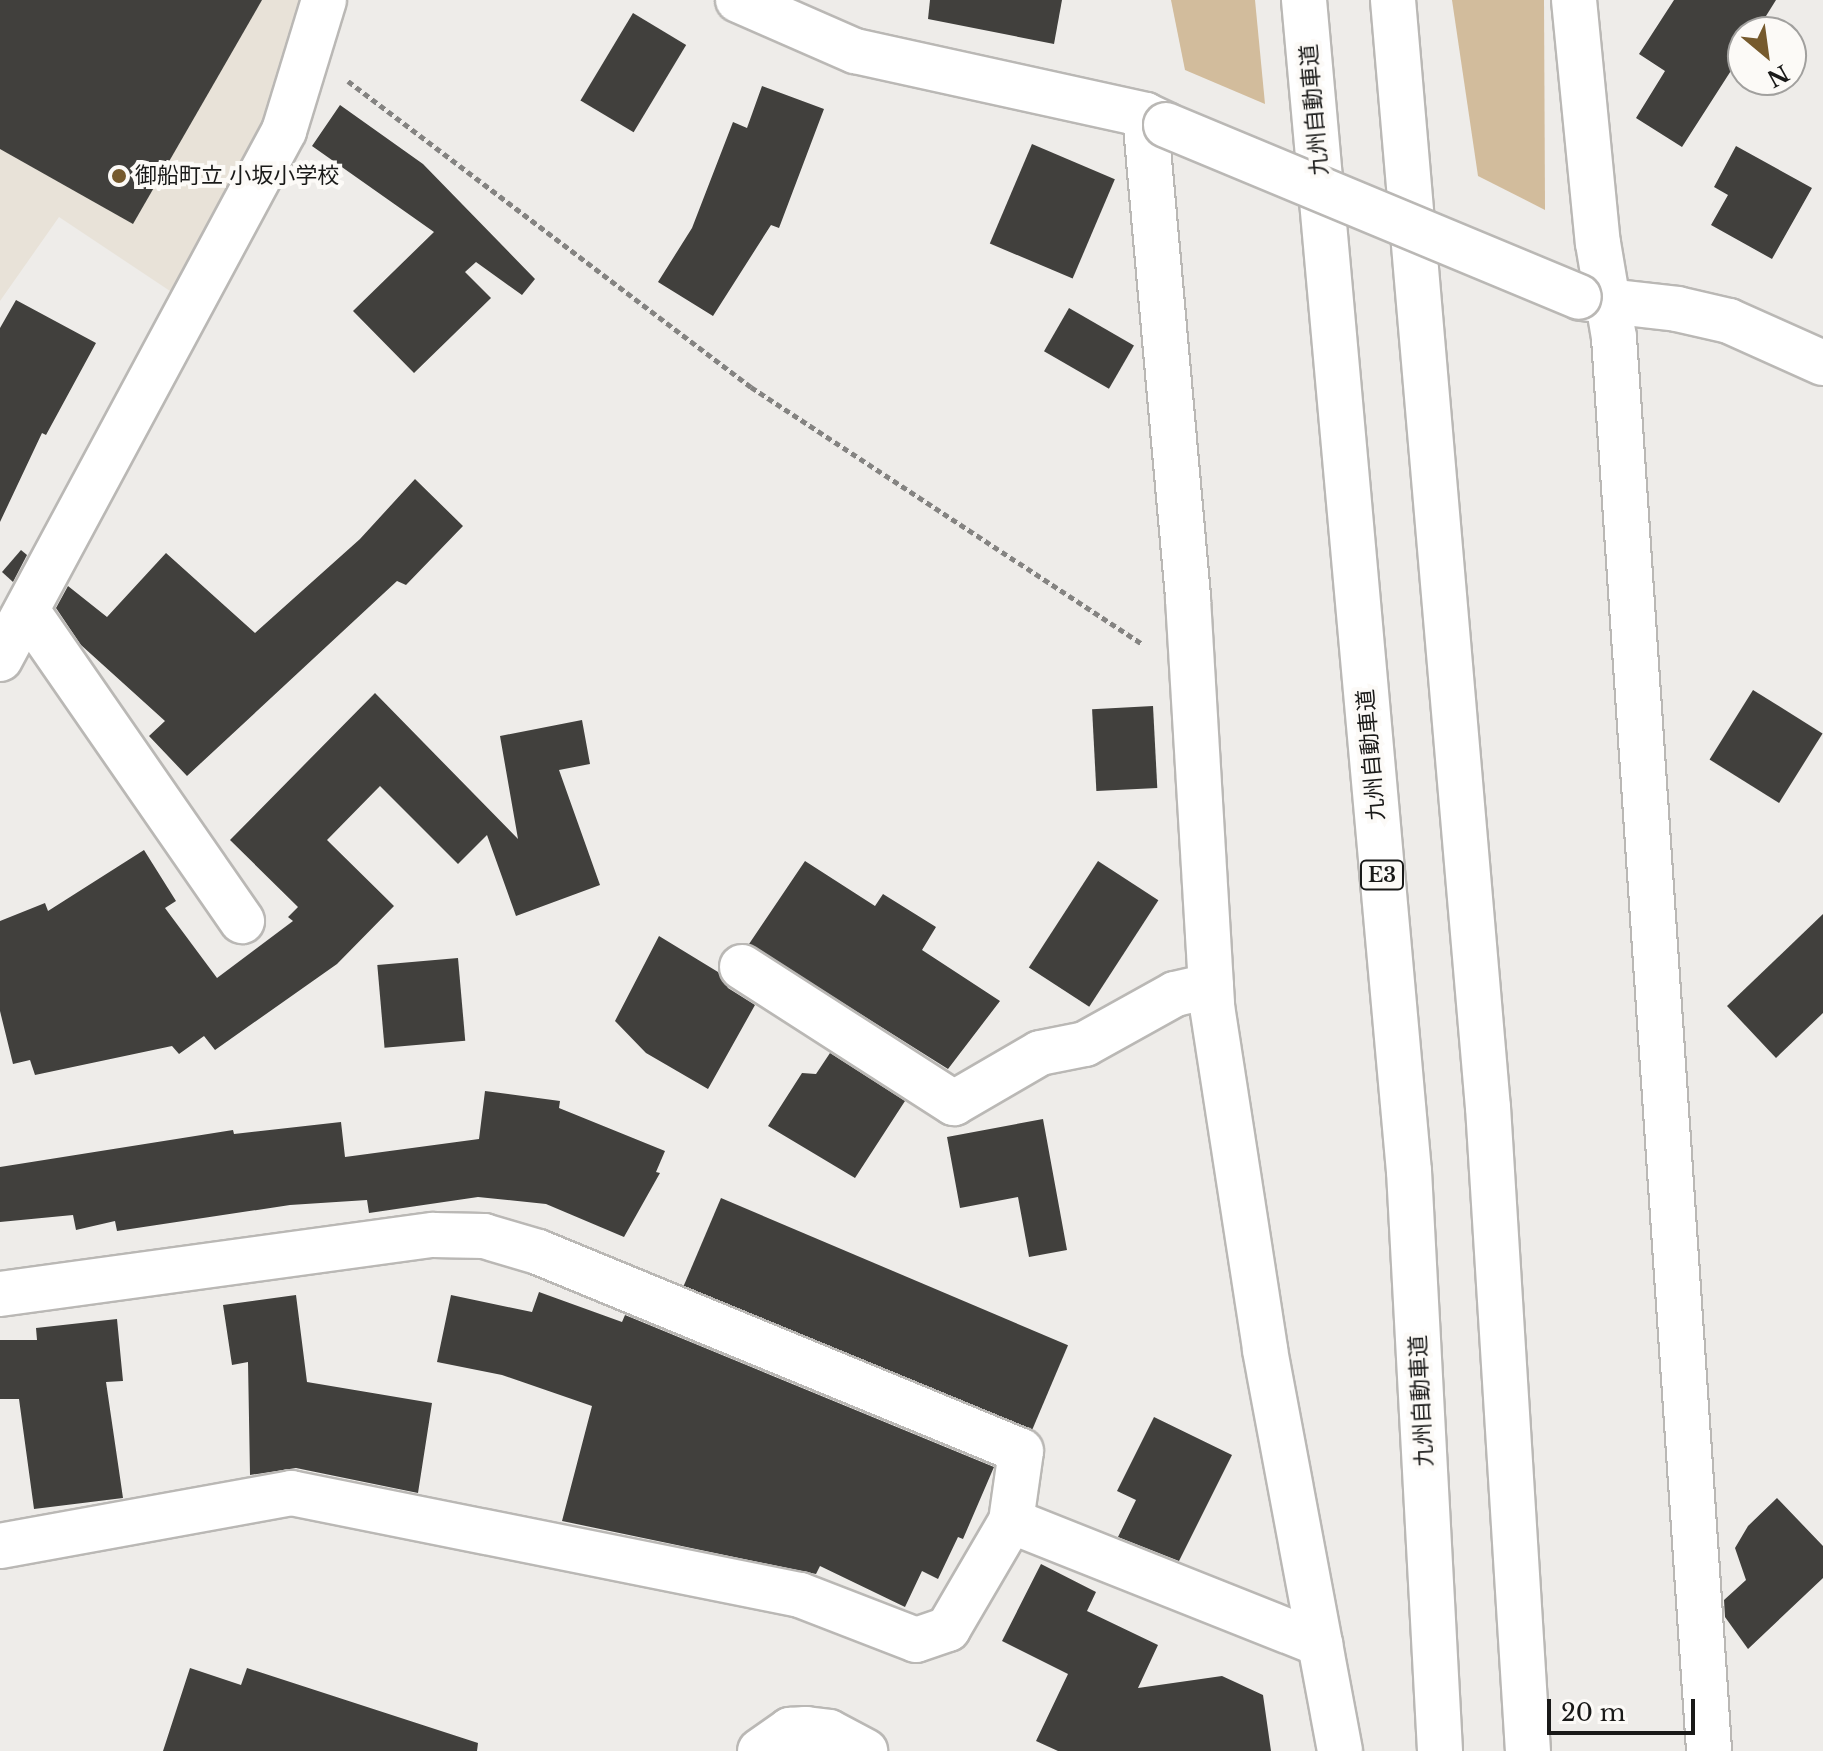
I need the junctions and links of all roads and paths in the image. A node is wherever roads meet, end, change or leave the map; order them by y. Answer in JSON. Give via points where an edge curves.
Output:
{"nodes":[{"id":1,"x":324,"y":0,"type":"edge"},
{"id":2,"x":738,"y":0,"type":"edge"},
{"id":3,"x":1304,"y":0,"type":"edge"},
{"id":4,"x":1393,"y":0,"type":"edge"},
{"id":5,"x":1574,"y":0,"type":"edge"},
{"id":6,"x":309,"y":50,"type":"junction"},
{"id":7,"x":1156,"y":120,"type":"junction"},
{"id":8,"x":1593,"y":301,"type":"junction"},
{"id":9,"x":1823,"y":363,"type":"edge"},
{"id":10,"x":28,"y":612,"type":"junction"},
{"id":11,"x":1191,"y":646,"type":"junction"},
{"id":12,"x":0,"y":659,"type":"edge"},
{"id":13,"x":242,"y":921,"type":"dead end"},
{"id":14,"x":742,"y":967,"type":"dead end"},
{"id":15,"x":1211,"y":986,"type":"junction"},
{"id":16,"x":0,"y":1294,"type":"edge"},
{"id":17,"x":1011,"y":1521,"type":"junction"},
{"id":18,"x":0,"y":1546,"type":"edge"},
{"id":19,"x":1320,"y":1644,"type":"junction"},
{"id":20,"x":760,"y":1751,"type":"edge"},
{"id":21,"x":865,"y":1751,"type":"edge"},
{"id":22,"x":1340,"y":1751,"type":"edge"},
{"id":23,"x":1440,"y":1751,"type":"edge"},
{"id":24,"x":1528,"y":1751,"type":"edge"},
{"id":25,"x":1709,"y":1751,"type":"edge"}],
"edges":[{"from":1,"to":6,"type":"main road"},
{"from":2,"to":7,"type":"main road","via":[[855,51]]},
{"from":3,"to":23,"type":"main road","name":"九州自動車道","number":"E3","via":[[1409,1171]]},
{"from":4,"to":24,"type":"main road","via":[[1488,1107]]},
{"from":5,"to":8,"type":"main road"},
{"from":6,"to":10,"type":"main road","via":[[284,131]]},
{"from":6,"to":11,"type":"path","via":[[535,228],[751,387],[1147,647]]},
{"from":7,"to":8,"type":"main road","bridge":true},
{"from":7,"to":11,"type":"main road"},
{"from":8,"to":9,"type":"main road","via":[[1677,309],[1729,321]]},
{"from":8,"to":25,"type":"main road","via":[[1614,338],[1688,1375]]},
{"from":10,"to":12,"type":"main road"},
{"from":10,"to":13,"type":"main road"},
{"from":11,"to":15,"type":"main road"},
{"from":14,"to":15,"type":"main road","via":[[954,1103],[1040,1053],[1085,1044],[1175,994]]},
{"from":15,"to":19,"type":"main road","via":[[1265,1350]]},
{"from":16,"to":17,"type":"main road","via":[[433,1235],[484,1236],[538,1252],[1021,1451]]},
{"from":17,"to":18,"type":"main road","via":[[948,1629],[916,1640],[800,1595],[291,1493]]},
{"from":17,"to":19,"type":"main road"},
{"from":19,"to":22,"type":"main road"},
{"from":20,"to":21,"type":"main road","via":[[790,1730],[806,1729],[829,1732]]}]}
